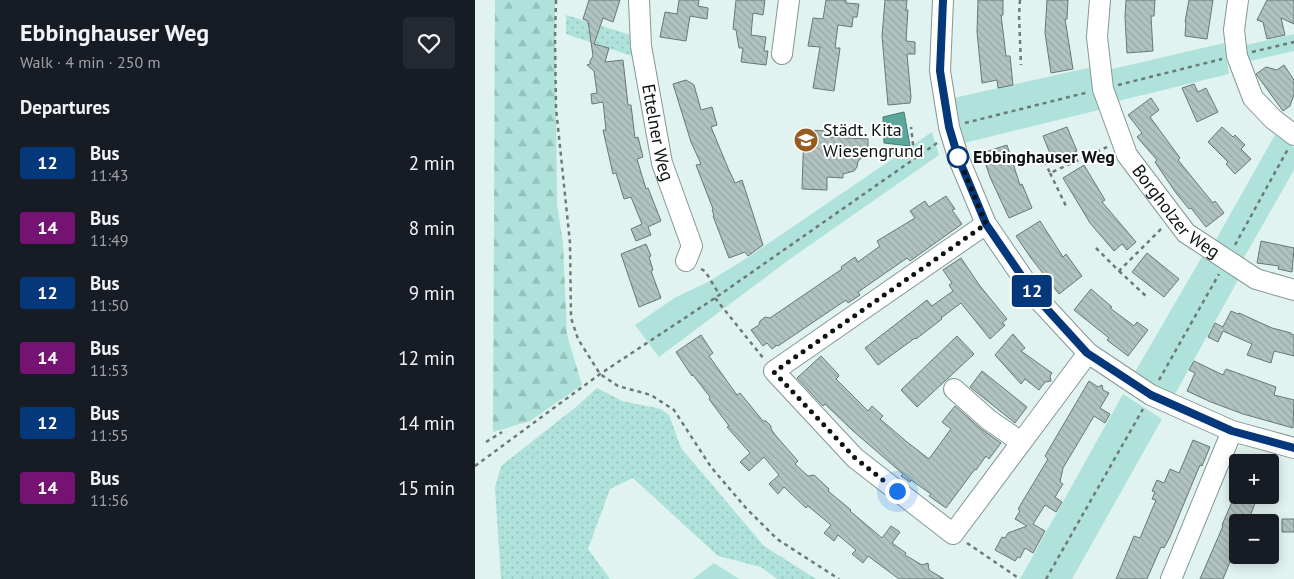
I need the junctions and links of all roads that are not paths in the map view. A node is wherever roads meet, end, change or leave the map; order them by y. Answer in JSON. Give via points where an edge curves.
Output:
{"nodes":[{"id":1,"x":639,"y":0,"type":"edge"},
{"id":2,"x":789,"y":0,"type":"edge"},
{"id":3,"x":943,"y":0,"type":"edge"},
{"id":4,"x":1099,"y":0,"type":"edge"},
{"id":5,"x":1238,"y":0,"type":"edge"},
{"id":6,"x":782,"y":54,"type":"dead end"},
{"id":7,"x":1294,"y":135,"type":"edge"},
{"id":8,"x":986,"y":224,"type":"junction"},
{"id":9,"x":686,"y":261,"type":"road end"},
{"id":10,"x":1294,"y":290,"type":"edge"},
{"id":11,"x":1087,"y":353,"type":"junction"},
{"id":12,"x":954,"y":389,"type":"dead end"},
{"id":13,"x":1232,"y":431,"type":"junction"},
{"id":14,"x":1021,"y":442,"type":"junction"},
{"id":15,"x":1294,"y":448,"type":"edge"},
{"id":16,"x":1171,"y":579,"type":"edge"}],
"edges":[{"from":1,"to":9,"type":"street","name":"Ettelner Weg","via":[[641,46],[662,163],[692,246]]},
{"from":2,"to":6,"type":"street"},
{"from":3,"to":8,"type":"street","via":[[940,71],[949,130]]},
{"from":4,"to":10,"type":"street","name":"Borgholzer Weg","via":[[1097,37],[1103,89],[1127,155],[1186,233],[1256,279]]},
{"from":5,"to":7,"type":"street","via":[[1234,30],[1237,56],[1253,98]]},
{"from":8,"to":11,"type":"street","via":[[1036,297]]},
{"from":8,"to":14,"type":"street","via":[[774,372],[855,458],[953,534]]},
{"from":11,"to":13,"type":"street","via":[[1151,395]]},
{"from":11,"to":14,"type":"street"},
{"from":12,"to":14,"type":"street","via":[[989,420]]},
{"from":13,"to":15,"type":"street"},
{"from":13,"to":16,"type":"street"}]}
